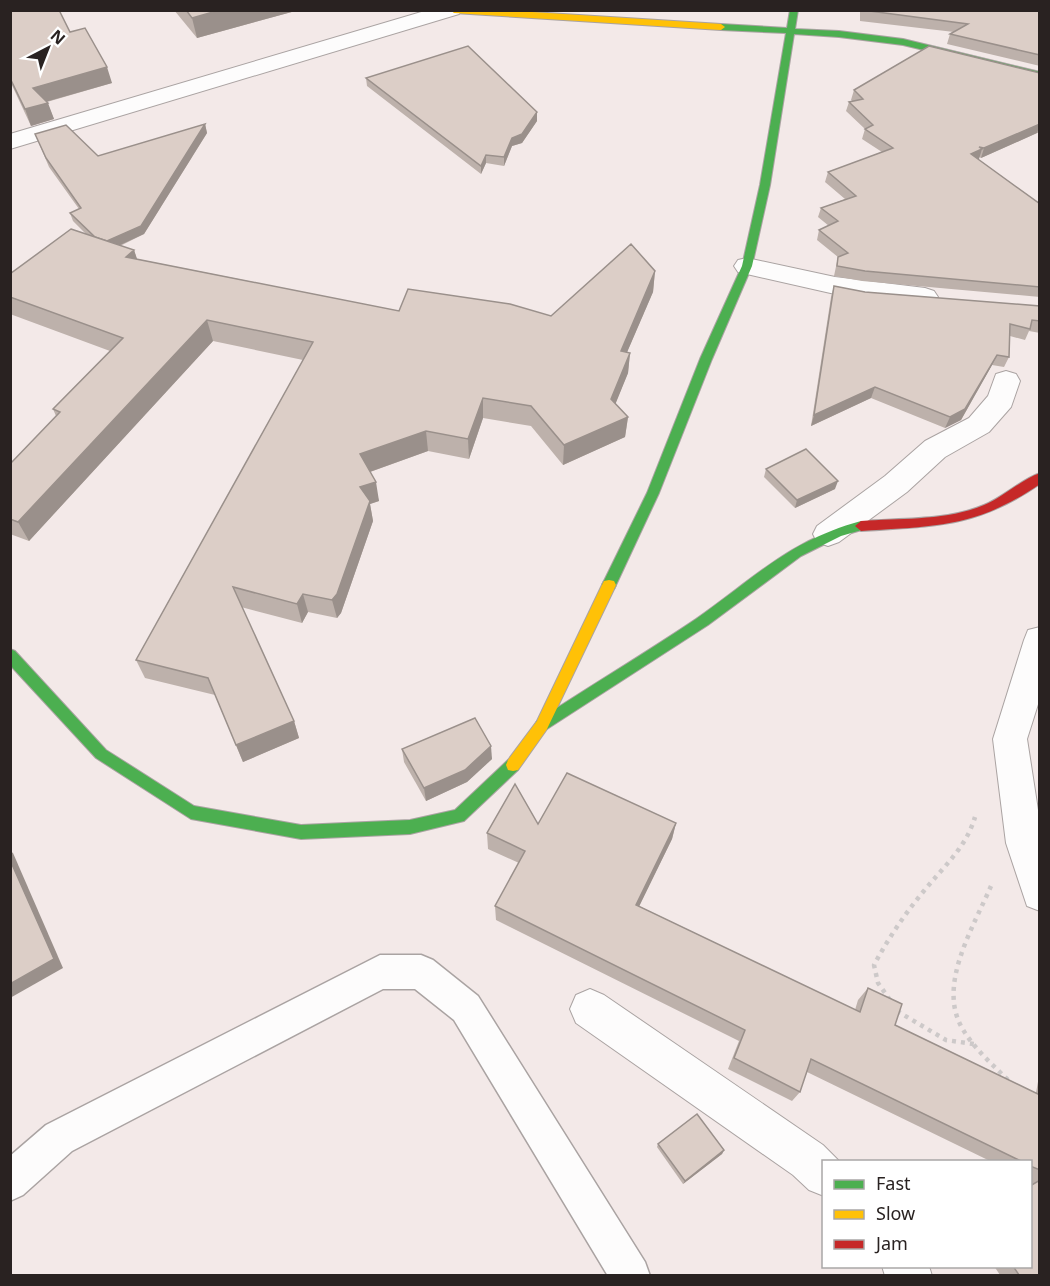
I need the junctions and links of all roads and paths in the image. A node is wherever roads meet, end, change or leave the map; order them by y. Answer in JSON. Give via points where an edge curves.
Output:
{"nodes":[{"id":1,"x":453,"y":10,"type":"edge"},
{"id":2,"x":794,"y":10,"type":"edge"},
{"id":3,"x":790,"y":30,"type":"junction"},
{"id":4,"x":1040,"y":75,"type":"edge"},
{"id":5,"x":10,"y":142,"type":"edge"},
{"id":6,"x":747,"y":266,"type":"junction"},
{"id":7,"x":945,"y":299,"type":"edge"},
{"id":8,"x":1006,"y":381,"type":"dead end"},
{"id":9,"x":1040,"y":477,"type":"edge"},
{"id":10,"x":828,"y":534,"type":"junction"},
{"id":11,"x":1040,"y":640,"type":"edge"},
{"id":12,"x":10,"y":655,"type":"edge"},
{"id":13,"x":542,"y":725,"type":"junction"},
{"id":14,"x":957,"y":853,"type":"dead end"},
{"id":15,"x":992,"y":884,"type":"dead end"},
{"id":16,"x":1040,"y":893,"type":"edge"},
{"id":17,"x":590,"y":1009,"type":"dead end"},
{"id":18,"x":974,"y":1044,"type":"junction"},
{"id":19,"x":1014,"y":1087,"type":"edge"},
{"id":20,"x":822,"y":1173,"type":"edge"},
{"id":21,"x":10,"y":1182,"type":"edge"},
{"id":22,"x":631,"y":1275,"type":"edge"}],
"edges":[{"from":1,"to":3,"type":"street"},
{"from":1,"to":5,"type":"street"},
{"from":2,"to":3,"type":"street"},
{"from":3,"to":4,"type":"street","via":[[903,42]]},
{"from":3,"to":6,"type":"street","via":[[765,185]]},
{"from":6,"to":7,"type":"street","via":[[862,292]]},
{"from":6,"to":13,"type":"street","via":[[653,494]]},
{"from":8,"to":10,"type":"street","via":[[1001,400],[980,425],[935,449],[896,484]]},
{"from":9,"to":10,"type":"street","via":[[1014,496],[976,513],[860,526]]},
{"from":10,"to":13,"type":"street","via":[[775,565],[704,620]]},
{"from":11,"to":16,"type":"street","via":[[1010,739],[1023,843]]},
{"from":12,"to":13,"type":"street","via":[[101,754],[191,812],[301,832],[410,827],[459,816],[513,765]]},
{"from":14,"to":18,"type":"path","via":[[917,898],[889,936],[874,965],[879,983],[898,1012],[946,1040]]},
{"from":15,"to":18,"type":"path","via":[[952,989],[959,1024]]},
{"from":17,"to":20,"type":"street"},
{"from":18,"to":19,"type":"path"},
{"from":21,"to":22,"type":"lane","via":[[59,1138],[380,972],[421,972],[466,1008]]}]}
